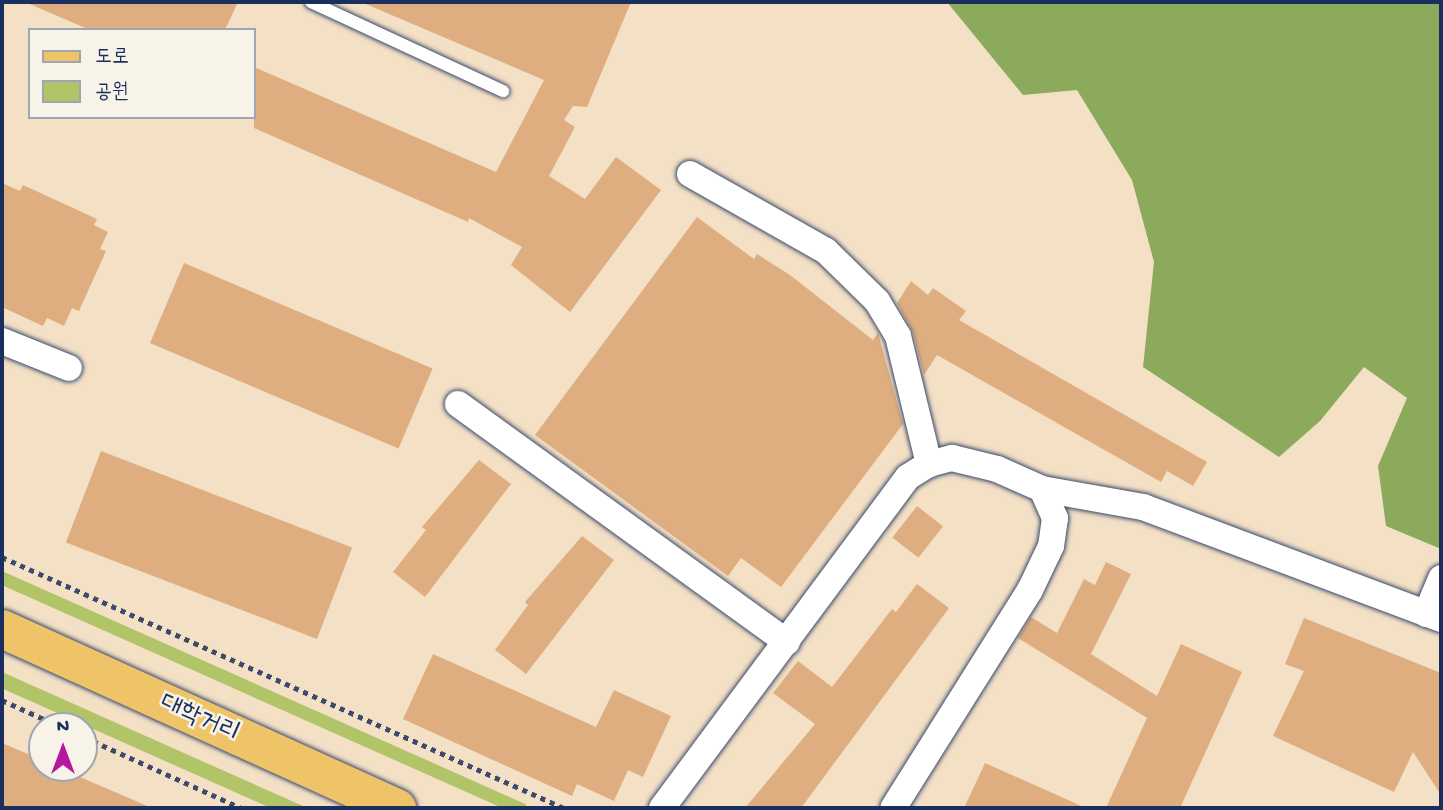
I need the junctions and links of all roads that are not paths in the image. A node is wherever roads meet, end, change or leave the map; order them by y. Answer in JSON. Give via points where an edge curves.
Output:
{"nodes":[{"id":1,"x":311,"y":2,"type":"edge"},
{"id":2,"x":503,"y":90,"type":"dead end"},
{"id":3,"x":690,"y":174,"type":"dead end"},
{"id":4,"x":2,"y":341,"type":"edge"},
{"id":5,"x":69,"y":368,"type":"dead end"},
{"id":6,"x":458,"y":404,"type":"dead end"},
{"id":7,"x":929,"y":464,"type":"junction"},
{"id":8,"x":1041,"y":489,"type":"junction"},
{"id":9,"x":1441,"y":578,"type":"edge"},
{"id":10,"x":1434,"y":617,"type":"edge"},
{"id":11,"x":2,"y":629,"type":"edge"},
{"id":12,"x":787,"y":642,"type":"junction"},
{"id":13,"x":397,"y":808,"type":"edge"},
{"id":14,"x":662,"y":808,"type":"edge"},
{"id":15,"x":893,"y":808,"type":"edge"}],
"edges":[{"from":1,"to":2,"type":"lane"},
{"from":3,"to":7,"type":"street","via":[[826,251],[877,301],[898,336]]},
{"from":4,"to":5,"type":"street"},
{"from":6,"to":12,"type":"street"},
{"from":7,"to":8,"type":"street","via":[[952,458],[997,469]]},
{"from":7,"to":12,"type":"street","via":[[908,477]]},
{"from":8,"to":10,"type":"street","via":[[1143,507]]},
{"from":8,"to":15,"type":"street","via":[[1055,517],[1051,546],[1030,590]]},
{"from":9,"to":10,"type":"street"},
{"from":11,"to":13,"type":"main road","name":"대학거리"},
{"from":12,"to":14,"type":"street"}]}
